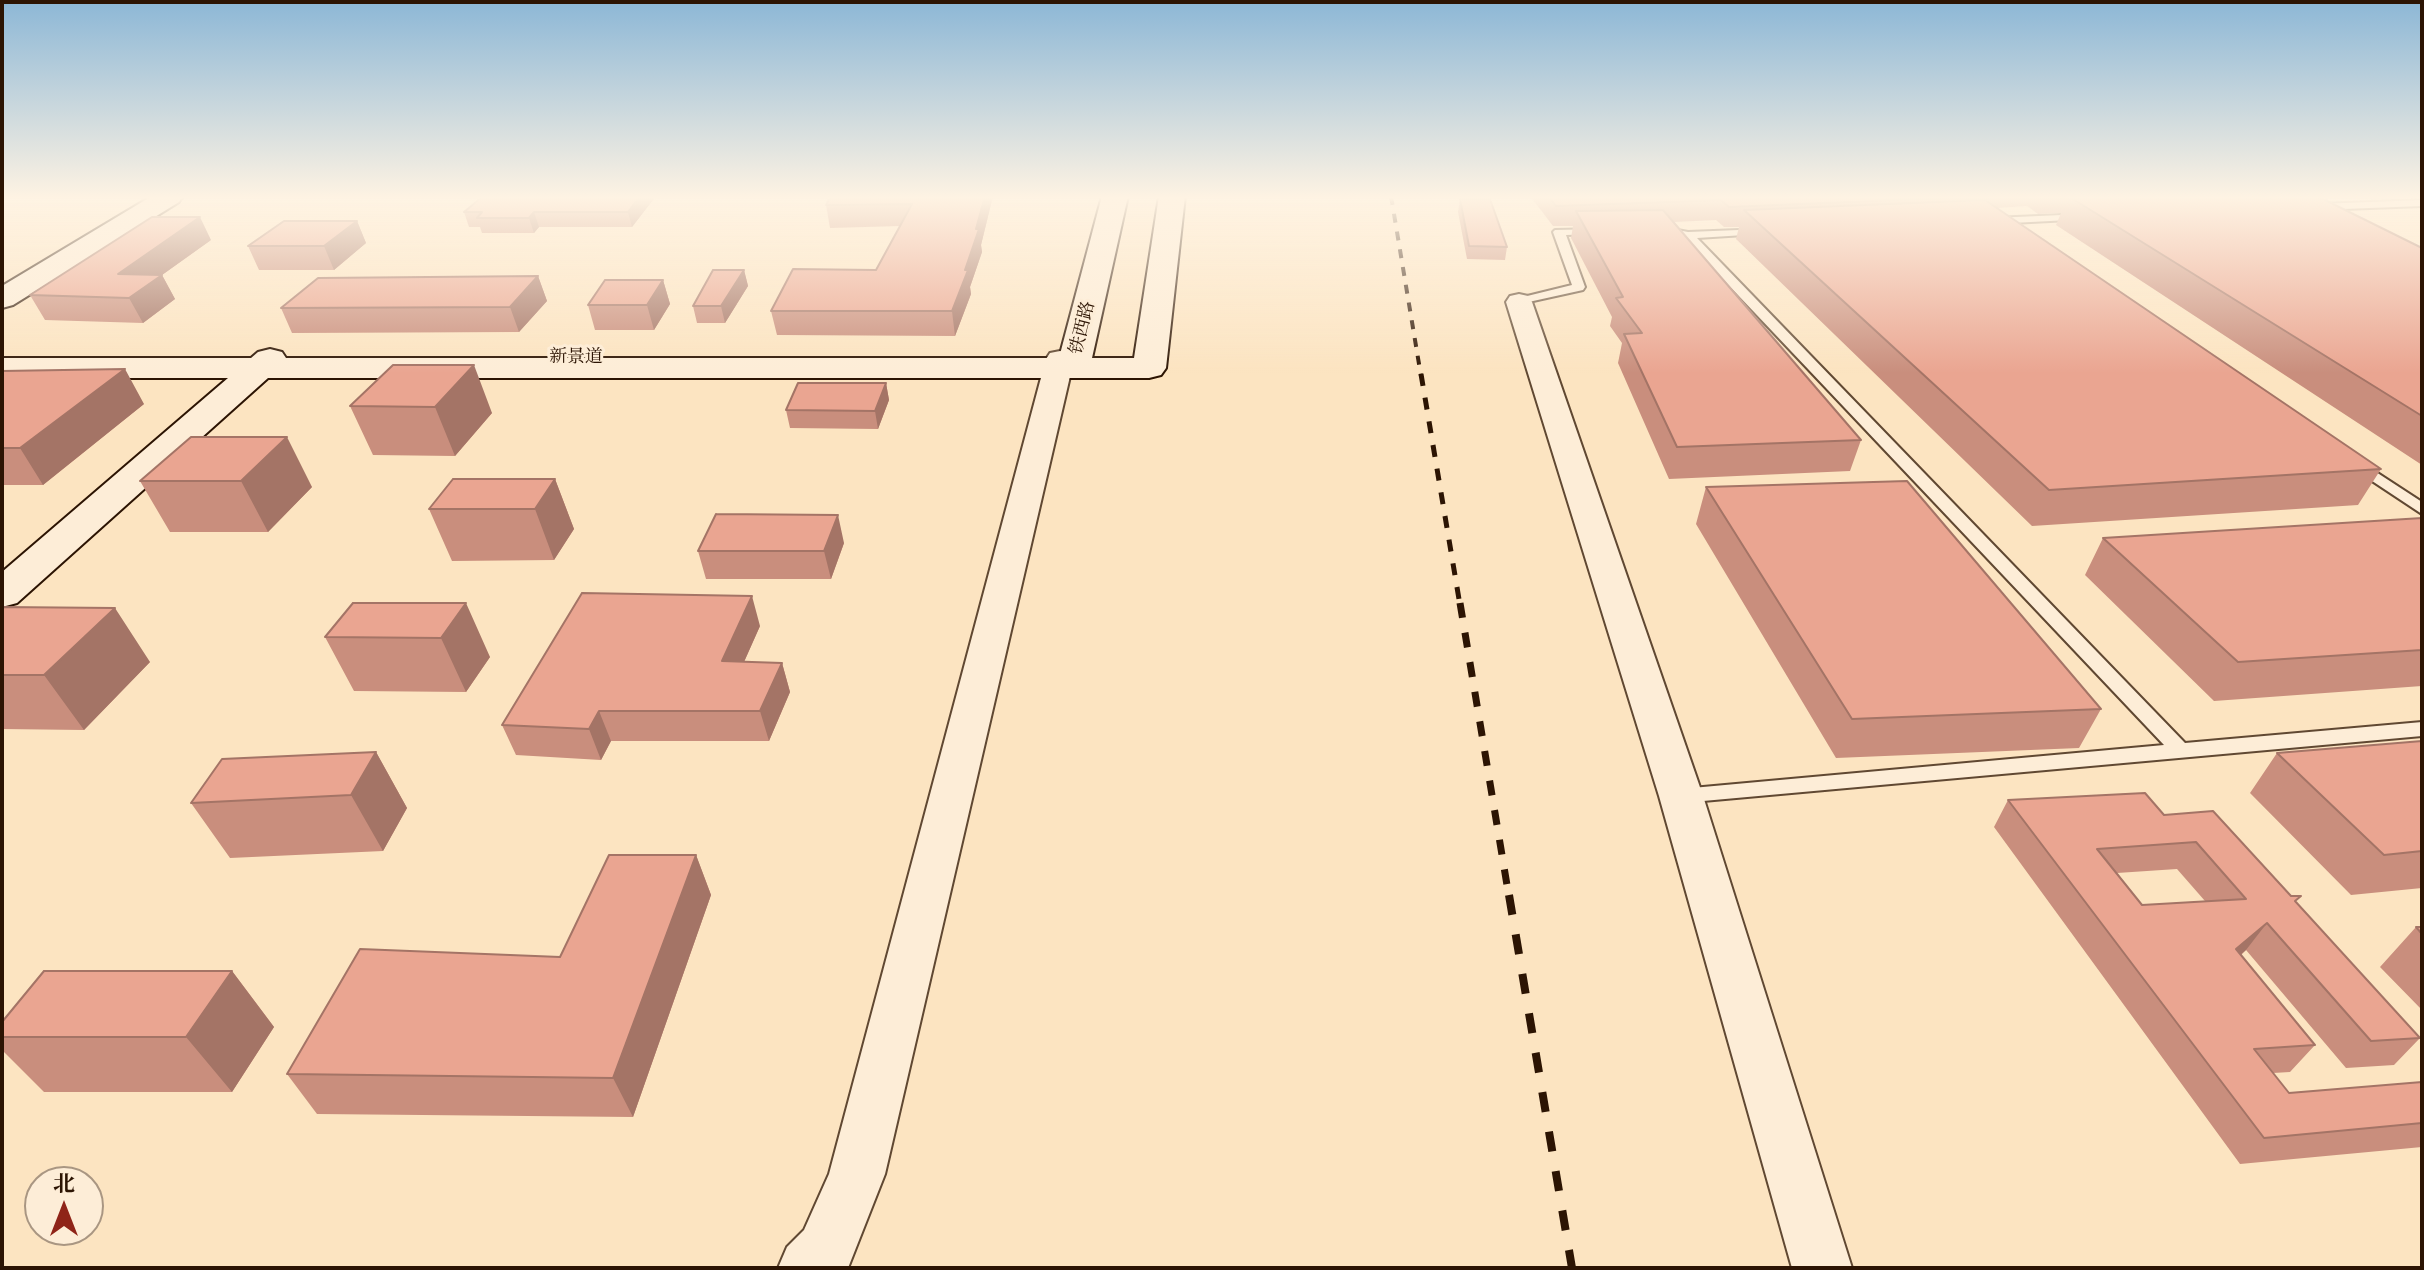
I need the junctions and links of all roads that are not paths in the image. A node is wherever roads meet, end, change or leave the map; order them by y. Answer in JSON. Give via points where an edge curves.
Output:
{"nodes":[{"id":1,"x":73,"y":255,"type":"edge"},
{"id":2,"x":1098,"y":255,"type":"edge"},
{"id":3,"x":1164,"y":255,"type":"edge"},
{"id":4,"x":1567,"y":255,"type":"edge"},
{"id":5,"x":1707,"y":255,"type":"edge"},
{"id":6,"x":2,"y":299,"type":"edge"},
{"id":7,"x":1519,"y":302,"type":"joint"},
{"id":8,"x":2,"y":358,"type":"edge"},
{"id":9,"x":266,"y":363,"type":"junction"},
{"id":10,"x":1067,"y":363,"type":"junction"},
{"id":11,"x":2,"y":368,"type":"edge"},
{"id":12,"x":2343,"y":455,"type":"edge"},
{"id":13,"x":2422,"y":509,"type":"edge"},
{"id":14,"x":2,"y":594,"type":"edge"},
{"id":15,"x":2422,"y":729,"type":"edge"},
{"id":16,"x":2181,"y":751,"type":"junction"},
{"id":17,"x":1681,"y":796,"type":"junction"},
{"id":18,"x":1820,"y":1264,"type":"edge"},
{"id":19,"x":808,"y":1268,"type":"edge"}],
"edges":[{"from":1,"to":6,"type":"street"},
{"from":2,"to":10,"type":"street","name":"铁西路"},
{"from":3,"to":10,"type":"street","name":"新景道","via":[[1150,363]]},
{"from":4,"to":7,"type":"lane","via":[[1579,287]]},
{"from":5,"to":16,"type":"lane"},
{"from":7,"to":17,"type":"street"},
{"from":8,"to":9,"type":"street","name":"新景道"},
{"from":9,"to":10,"type":"street","name":"新景道"},
{"from":9,"to":11,"type":"street","name":"新景道"},
{"from":9,"to":14,"type":"street"},
{"from":10,"to":19,"type":"street","via":[[857,1174],[825,1251]]},
{"from":12,"to":13,"type":"lane"},
{"from":15,"to":16,"type":"lane"},
{"from":16,"to":17,"type":"lane"},
{"from":17,"to":18,"type":"street"}]}
